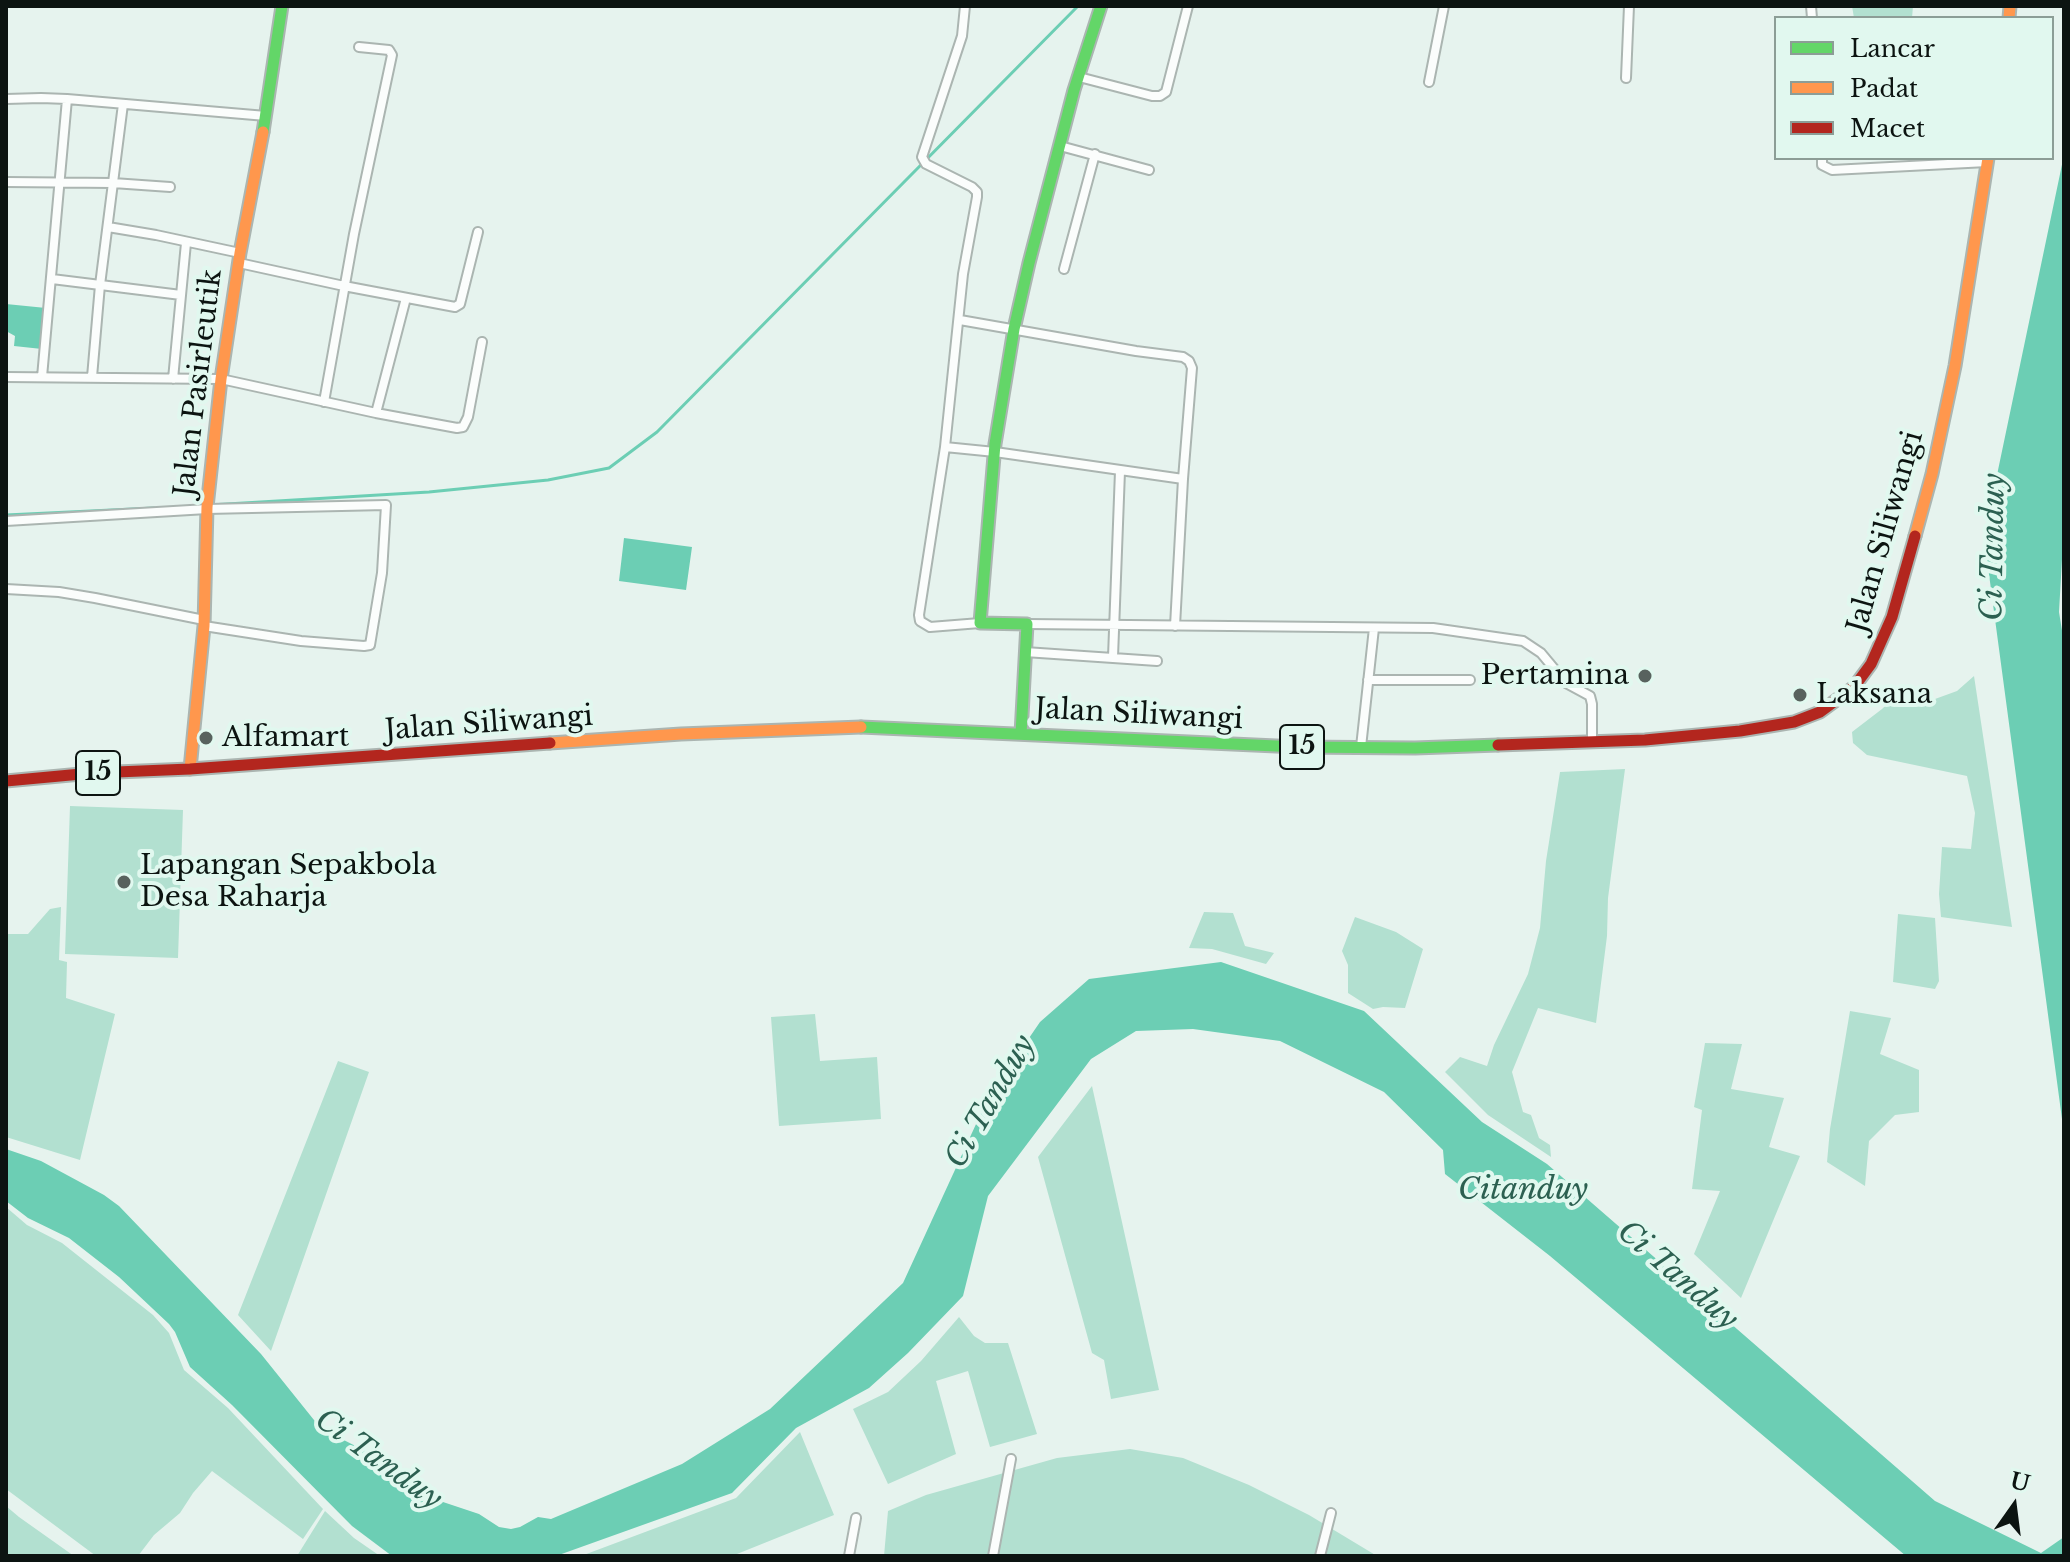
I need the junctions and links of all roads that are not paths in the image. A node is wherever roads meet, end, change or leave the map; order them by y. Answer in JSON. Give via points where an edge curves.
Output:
{"nodes":[{"id":1,"x":282,"y":6,"type":"edge"},
{"id":2,"x":965,"y":6,"type":"edge"},
{"id":3,"x":1101,"y":6,"type":"edge"},
{"id":4,"x":1188,"y":6,"type":"edge"},
{"id":5,"x":1444,"y":6,"type":"edge"},
{"id":6,"x":1629,"y":6,"type":"edge"},
{"id":7,"x":1997,"y":6,"type":"edge"},
{"id":8,"x":2010,"y":11,"type":"edge"},
{"id":9,"x":359,"y":47,"type":"dead end"},
{"id":10,"x":1079,"y":77,"type":"junction"},
{"id":11,"x":1626,"y":78,"type":"dead end"},
{"id":12,"x":1429,"y":82,"type":"dead end"},
{"id":13,"x":6,"y":99,"type":"edge"},
{"id":14,"x":67,"y":99,"type":"junction"},
{"id":15,"x":123,"y":104,"type":"junction"},
{"id":16,"x":266,"y":116,"type":"junction"},
{"id":17,"x":1060,"y":146,"type":"junction"},
{"id":18,"x":1095,"y":154,"type":"junction"},
{"id":19,"x":1822,"y":160,"type":"edge"},
{"id":20,"x":1988,"y":160,"type":"edge"},
{"id":21,"x":1149,"y":170,"type":"dead end"},
{"id":22,"x":6,"y":182,"type":"edge"},
{"id":23,"x":61,"y":183,"type":"junction"},
{"id":24,"x":113,"y":183,"type":"junction"},
{"id":25,"x":170,"y":187,"type":"dead end"},
{"id":26,"x":108,"y":227,"type":"junction"},
{"id":27,"x":478,"y":232,"type":"dead end"},
{"id":28,"x":186,"y":243,"type":"junction"},
{"id":29,"x":239,"y":258,"type":"junction"},
{"id":30,"x":1064,"y":269,"type":"dead end"},
{"id":31,"x":52,"y":279,"type":"junction"},
{"id":32,"x":100,"y":285,"type":"junction"},
{"id":33,"x":344,"y":286,"type":"junction"},
{"id":34,"x":181,"y":295,"type":"junction"},
{"id":35,"x":406,"y":298,"type":"junction"},
{"id":36,"x":960,"y":320,"type":"junction"},
{"id":37,"x":1014,"y":329,"type":"junction"},
{"id":38,"x":482,"y":342,"type":"dead end"},
{"id":39,"x":6,"y":377,"type":"edge"},
{"id":40,"x":42,"y":377,"type":"junction"},
{"id":41,"x":92,"y":377,"type":"junction"},
{"id":42,"x":173,"y":379,"type":"junction"},
{"id":43,"x":221,"y":379,"type":"junction"},
{"id":44,"x":324,"y":402,"type":"junction"},
{"id":45,"x":376,"y":413,"type":"junction"},
{"id":46,"x":945,"y":447,"type":"junction"},
{"id":47,"x":995,"y":452,"type":"junction"},
{"id":48,"x":1120,"y":471,"type":"junction"},
{"id":49,"x":1183,"y":479,"type":"junction"},
{"id":50,"x":207,"y":504,"type":"junction"},
{"id":51,"x":6,"y":521,"type":"edge"},
{"id":52,"x":6,"y":589,"type":"edge"},
{"id":53,"x":204,"y":623,"type":"junction"},
{"id":54,"x":980,"y":623,"type":"junction"},
{"id":55,"x":1027,"y":624,"type":"junction"},
{"id":56,"x":1113,"y":624,"type":"junction"},
{"id":57,"x":1175,"y":626,"type":"junction"},
{"id":58,"x":1374,"y":628,"type":"junction"},
{"id":59,"x":1025,"y":652,"type":"junction"},
{"id":60,"x":1113,"y":657,"type":"junction"},
{"id":61,"x":1157,"y":661,"type":"dead end"},
{"id":62,"x":1368,"y":680,"type":"junction"},
{"id":63,"x":1470,"y":680,"type":"dead end"},
{"id":64,"x":1021,"y":734,"type":"junction"},
{"id":65,"x":1592,"y":741,"type":"junction"},
{"id":66,"x":1361,"y":747,"type":"junction"},
{"id":67,"x":190,"y":769,"type":"junction"},
{"id":68,"x":6,"y":781,"type":"edge"},
{"id":69,"x":1011,"y":1459,"type":"dead end"},
{"id":70,"x":1331,"y":1513,"type":"dead end"},
{"id":71,"x":856,"y":1518,"type":"dead end"},
{"id":72,"x":849,"y":1556,"type":"edge"},
{"id":73,"x":993,"y":1556,"type":"edge"},
{"id":74,"x":1320,"y":1556,"type":"edge"}],
"edges":[{"from":1,"to":16,"type":"main road","name":"Jalan Pasirleutik"},
{"from":2,"to":36,"type":"street","via":[[962,36],[924,161],[977,192]]},
{"from":3,"to":10,"type":"main road"},
{"from":4,"to":10,"type":"street","via":[[1166,92],[1160,96]]},
{"from":5,"to":12,"type":"street"},
{"from":6,"to":11,"type":"street"},
{"from":7,"to":8,"type":"street"},
{"from":9,"to":33,"type":"street","via":[[389,50],[392,55]]},
{"from":10,"to":17,"type":"main road"},
{"from":13,"to":14,"type":"street"},
{"from":14,"to":15,"type":"street"},
{"from":14,"to":23,"type":"street"},
{"from":15,"to":16,"type":"street"},
{"from":15,"to":24,"type":"street"},
{"from":16,"to":29,"type":"main road","name":"Jalan Pasirleutik"},
{"from":17,"to":18,"type":"street"},
{"from":17,"to":37,"type":"main road"},
{"from":18,"to":21,"type":"street"},
{"from":18,"to":30,"type":"street"},
{"from":19,"to":20,"type":"street","via":[[1832,170]]},
{"from":20,"to":65,"type":"main road","name":"Jalan Siliwangi","number":"15","via":[[1932,474],[1892,617],[1865,673],[1839,699],[1794,722]]},
{"from":22,"to":23,"type":"street"},
{"from":23,"to":24,"type":"street"},
{"from":23,"to":31,"type":"street"},
{"from":24,"to":25,"type":"street"},
{"from":24,"to":26,"type":"street"},
{"from":26,"to":28,"type":"street"},
{"from":26,"to":32,"type":"street"},
{"from":27,"to":35,"type":"street","via":[[458,306]]},
{"from":28,"to":29,"type":"street"},
{"from":28,"to":34,"type":"street"},
{"from":29,"to":33,"type":"street"},
{"from":29,"to":43,"type":"main road","name":"Jalan Pasirleutik"},
{"from":31,"to":32,"type":"street"},
{"from":31,"to":40,"type":"street"},
{"from":32,"to":34,"type":"street"},
{"from":32,"to":41,"type":"street"},
{"from":33,"to":35,"type":"street"},
{"from":33,"to":44,"type":"street"},
{"from":34,"to":42,"type":"street"},
{"from":35,"to":45,"type":"street"},
{"from":36,"to":37,"type":"street"},
{"from":36,"to":46,"type":"street"},
{"from":37,"to":47,"type":"main road"},
{"from":37,"to":49,"type":"street","via":[[1189,361]]},
{"from":38,"to":45,"type":"street","via":[[463,427]]},
{"from":39,"to":40,"type":"street"},
{"from":40,"to":41,"type":"street"},
{"from":41,"to":42,"type":"street"},
{"from":42,"to":43,"type":"street"},
{"from":43,"to":44,"type":"street"},
{"from":43,"to":50,"type":"main road","name":"Jalan Pasirleutik"},
{"from":44,"to":45,"type":"street"},
{"from":46,"to":47,"type":"street"},
{"from":46,"to":54,"type":"street","via":[[920,621],[930,627]]},
{"from":47,"to":48,"type":"street"},
{"from":47,"to":54,"type":"main road"},
{"from":48,"to":49,"type":"street"},
{"from":48,"to":56,"type":"street"},
{"from":49,"to":57,"type":"street"},
{"from":50,"to":51,"type":"street"},
{"from":50,"to":53,"type":"main road","name":"Jalan Pasirleutik"},
{"from":50,"to":53,"type":"street","via":[[386,505],[370,645],[301,641]]},
{"from":52,"to":53,"type":"street","via":[[95,598]]},
{"from":53,"to":67,"type":"main road","name":"Jalan Pasirleutik"},
{"from":54,"to":55,"type":"main road"},
{"from":55,"to":56,"type":"street"},
{"from":55,"to":59,"type":"main road"},
{"from":56,"to":57,"type":"street"},
{"from":56,"to":60,"type":"street"},
{"from":57,"to":58,"type":"street"},
{"from":58,"to":62,"type":"street"},
{"from":58,"to":65,"type":"street","via":[[1433,628],[1532,645],[1566,683],[1590,696]]},
{"from":59,"to":60,"type":"street"},
{"from":59,"to":64,"type":"main road"},
{"from":60,"to":61,"type":"street"},
{"from":62,"to":63,"type":"street"},
{"from":62,"to":66,"type":"street"},
{"from":64,"to":66,"type":"main road","name":"Jalan Siliwangi","number":"15"},
{"from":64,"to":67,"type":"main road","name":"Jalan Siliwangi","number":"15","via":[[844,726],[763,729]]},
{"from":65,"to":66,"type":"main road","name":"Jalan Siliwangi","number":"15"},
{"from":67,"to":68,"type":"main road","name":"Jalan Siliwangi","number":"15"},
{"from":69,"to":73,"type":"street"},
{"from":70,"to":74,"type":"street"},
{"from":71,"to":72,"type":"street"}]}
